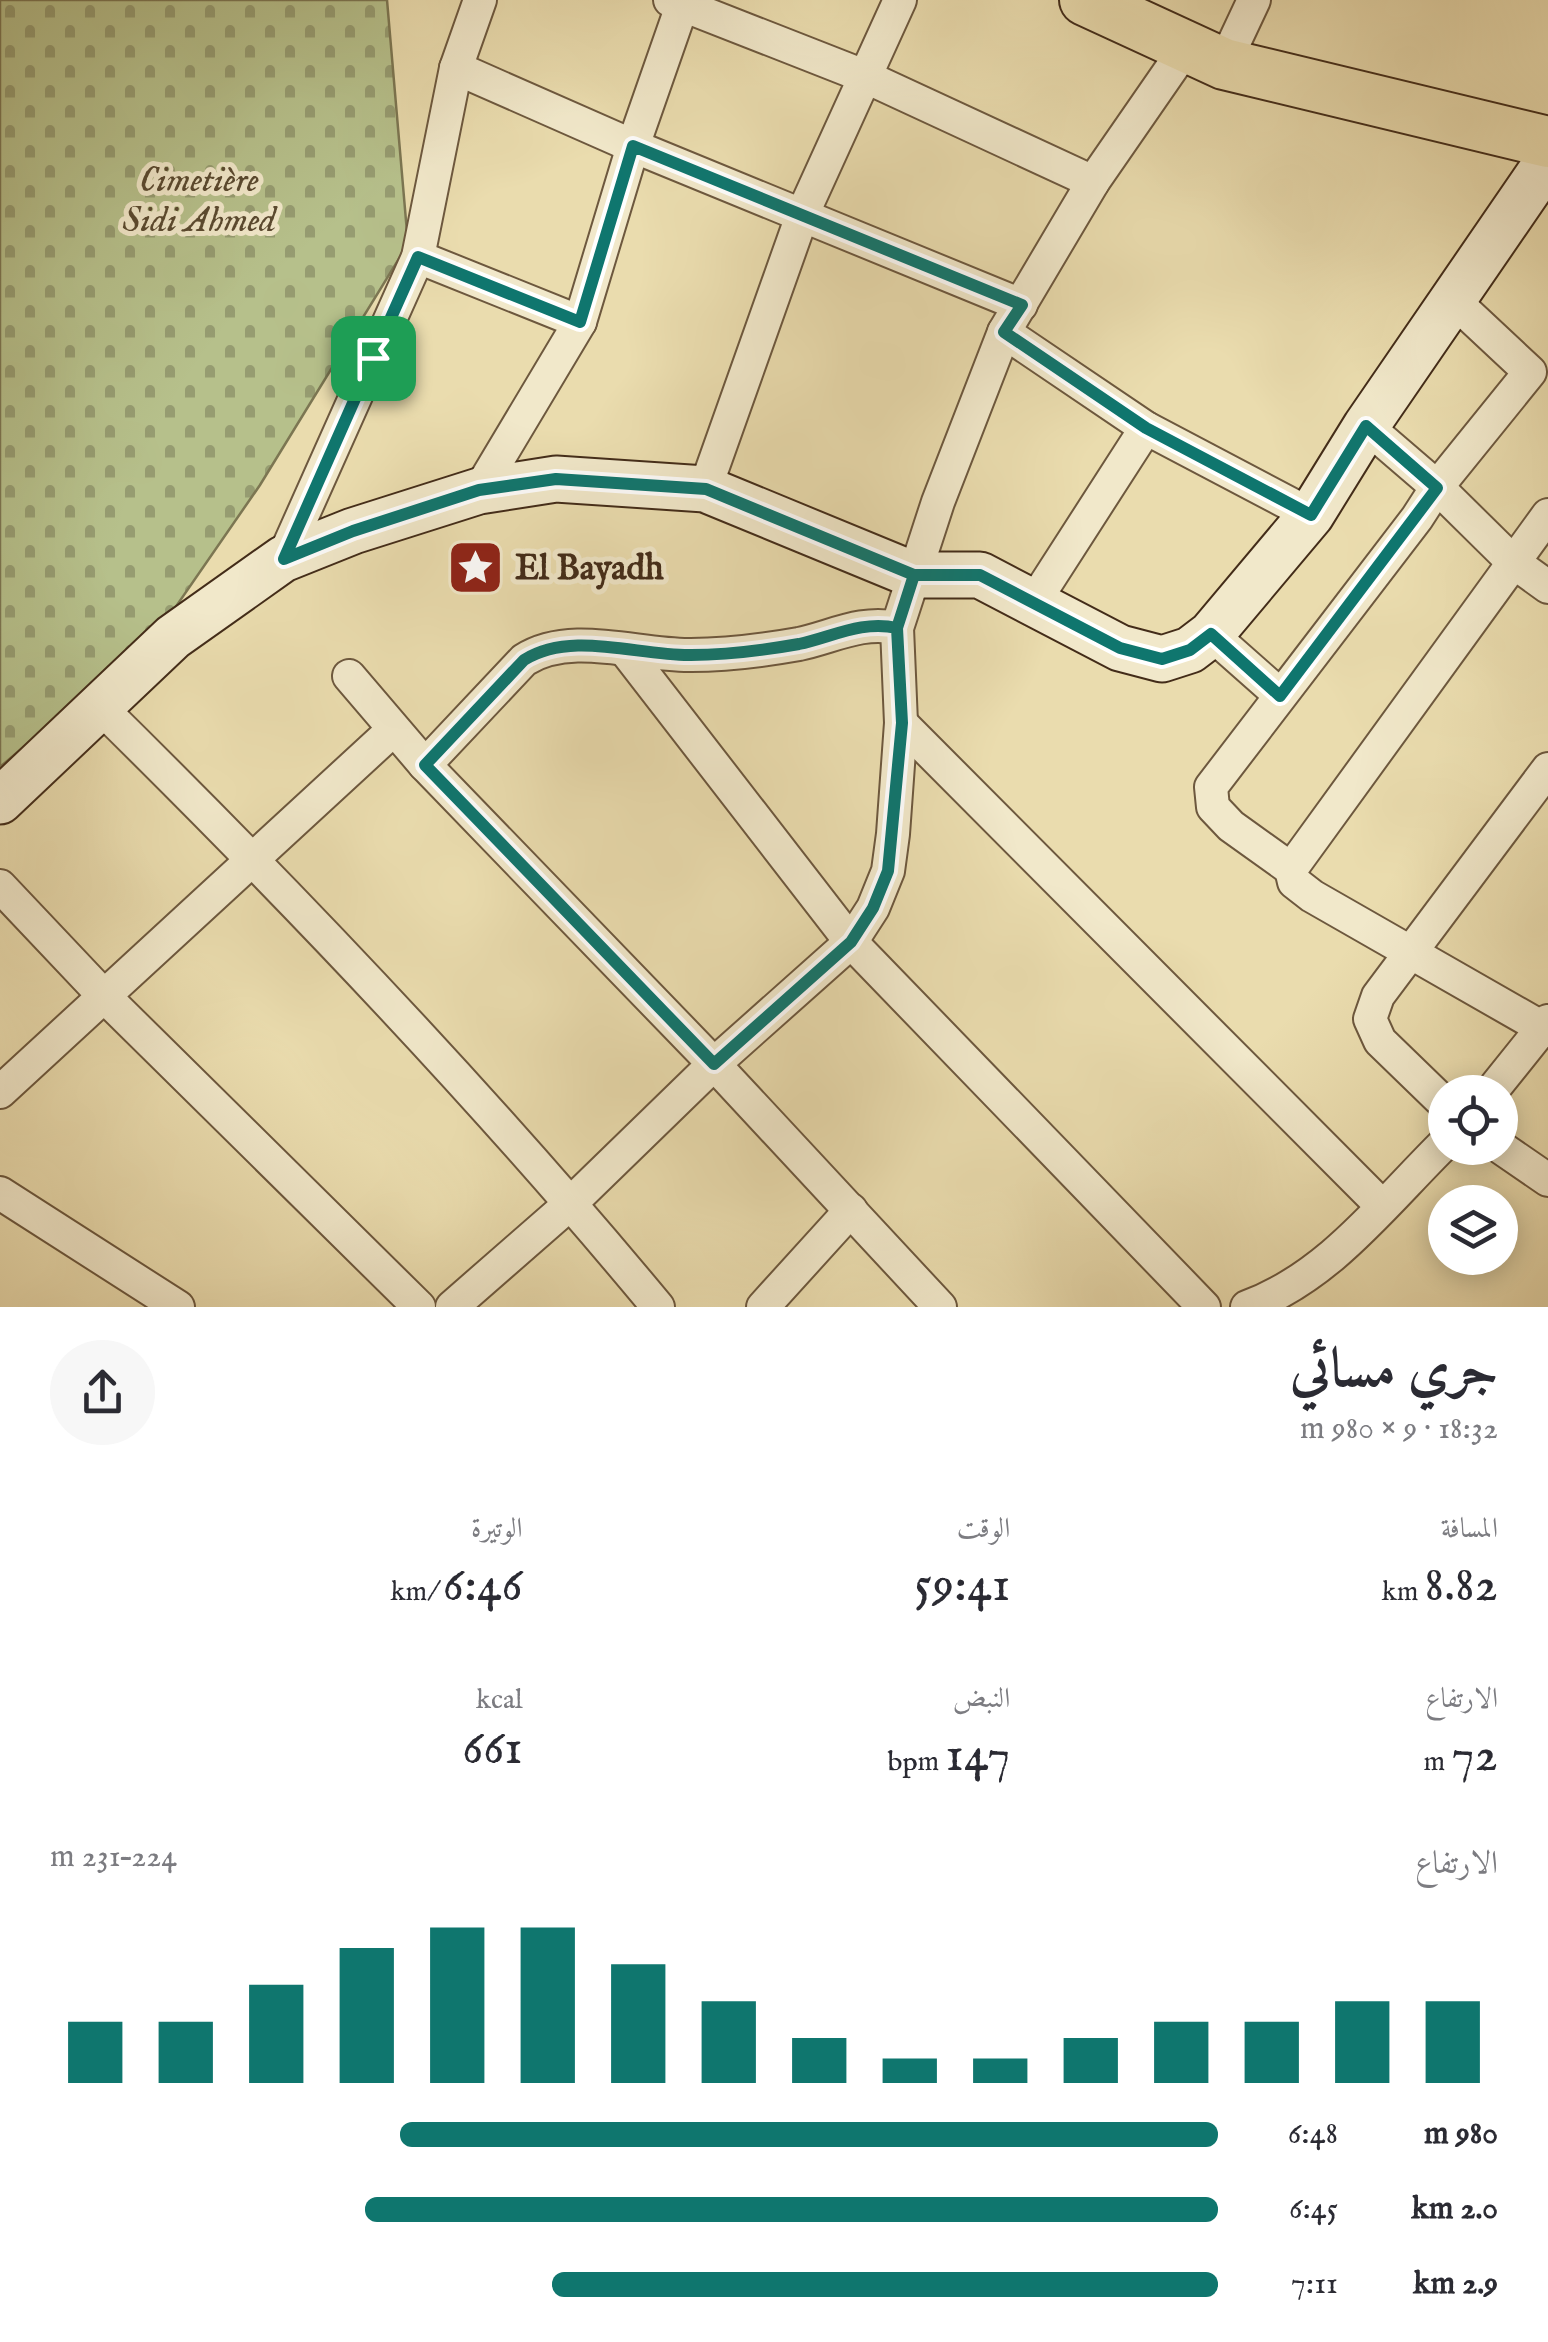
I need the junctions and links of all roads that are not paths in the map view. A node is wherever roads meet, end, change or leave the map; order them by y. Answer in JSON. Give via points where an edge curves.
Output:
{"nodes":[{"id":1,"x":480,"y":0,"type":"edge"},
{"id":2,"x":900,"y":0,"type":"edge"},
{"id":3,"x":1085,"y":0,"type":"edge"},
{"id":4,"x":1254,"y":0,"type":"edge"},
{"id":5,"x":678,"y":2,"type":"edge"},
{"id":6,"x":1204,"y":56,"type":"junction"},
{"id":7,"x":456,"y":68,"type":"junction"},
{"id":8,"x":864,"y":76,"type":"junction"},
{"id":9,"x":1548,"y":142,"type":"edge"},
{"id":10,"x":633,"y":146,"type":"junction"},
{"id":11,"x":1548,"y":161,"type":"edge"},
{"id":12,"x":1093,"y":182,"type":"junction"},
{"id":13,"x":803,"y":214,"type":"junction"},
{"id":14,"x":418,"y":257,"type":"junction"},
{"id":15,"x":1454,"y":300,"type":"junction"},
{"id":16,"x":1013,"y":318,"type":"junction"},
{"id":17,"x":580,"y":322,"type":"junction"},
{"id":18,"x":1539,"y":378,"type":"edge"},
{"id":19,"x":1366,"y":426,"type":"junction"},
{"id":20,"x":1146,"y":428,"type":"junction"},
{"id":21,"x":1437,"y":488,"type":"junction"},
{"id":22,"x":706,"y":489,"type":"junction"},
{"id":23,"x":479,"y":490,"type":"junction"},
{"id":24,"x":1311,"y":515,"type":"junction"},
{"id":25,"x":1548,"y":515,"type":"edge"},
{"id":26,"x":284,"y":559,"type":"junction"},
{"id":27,"x":1512,"y":561,"type":"junction"},
{"id":28,"x":914,"y":575,"type":"junction"},
{"id":29,"x":1548,"y":587,"type":"edge"},
{"id":30,"x":1034,"y":602,"type":"junction"},
{"id":31,"x":897,"y":628,"type":"junction"},
{"id":32,"x":1211,"y":634,"type":"junction"},
{"id":33,"x":625,"y":650,"type":"junction"},
{"id":34,"x":348,"y":676,"type":"dead end"},
{"id":35,"x":1280,"y":696,"type":"junction"},
{"id":36,"x":98,"y":705,"type":"junction"},
{"id":37,"x":902,"y":723,"type":"junction"},
{"id":38,"x":393,"y":730,"type":"junction"},
{"id":39,"x":425,"y":765,"type":"junction"},
{"id":40,"x":1548,"y":769,"type":"edge"},
{"id":41,"x":0,"y":801,"type":"edge"},
{"id":42,"x":253,"y":858,"type":"junction"},
{"id":43,"x":1291,"y":868,"type":"junction"},
{"id":44,"x":0,"y":886,"type":"edge"},
{"id":45,"x":851,"y":942,"type":"junction"},
{"id":46,"x":1410,"y":953,"type":"junction"},
{"id":47,"x":104,"y":996,"type":"junction"},
{"id":48,"x":1546,"y":1027,"type":"edge"},
{"id":49,"x":714,"y":1064,"type":"junction"},
{"id":50,"x":1505,"y":1075,"type":"edge"},
{"id":51,"x":1428,"y":1088,"type":"edge"},
{"id":52,"x":0,"y":1092,"type":"edge"},
{"id":53,"x":1518,"y":1159,"type":"edge"},
{"id":54,"x":1428,"y":1160,"type":"edge"},
{"id":55,"x":1548,"y":1180,"type":"edge"},
{"id":56,"x":0,"y":1193,"type":"edge"},
{"id":57,"x":571,"y":1203,"type":"junction"},
{"id":58,"x":1381,"y":1206,"type":"junction"},
{"id":59,"x":851,"y":1210,"type":"junction"},
{"id":60,"x":933,"y":1304,"type":"edge"},
{"id":61,"x":178,"y":1307,"type":"edge"},
{"id":62,"x":418,"y":1307,"type":"edge"},
{"id":63,"x":452,"y":1307,"type":"edge"},
{"id":64,"x":658,"y":1307,"type":"edge"},
{"id":65,"x":763,"y":1307,"type":"edge"},
{"id":66,"x":1204,"y":1307,"type":"edge"},
{"id":67,"x":1247,"y":1307,"type":"edge"}],
"edges":[{"from":1,"to":7,"type":"street"},
{"from":2,"to":8,"type":"street"},
{"from":3,"to":6,"type":"main road"},
{"from":4,"to":6,"type":"street"},
{"from":5,"to":8,"type":"street"},
{"from":5,"to":10,"type":"street"},
{"from":6,"to":9,"type":"main road"},
{"from":6,"to":12,"type":"street"},
{"from":7,"to":10,"type":"street"},
{"from":7,"to":14,"type":"street"},
{"from":8,"to":12,"type":"street"},
{"from":8,"to":13,"type":"street"},
{"from":10,"to":13,"type":"street"},
{"from":10,"to":17,"type":"street"},
{"from":11,"to":15,"type":"street"},
{"from":12,"to":16,"type":"street"},
{"from":13,"to":16,"type":"street"},
{"from":13,"to":22,"type":"street"},
{"from":14,"to":17,"type":"street"},
{"from":14,"to":26,"type":"street"},
{"from":15,"to":18,"type":"street"},
{"from":15,"to":19,"type":"street"},
{"from":16,"to":20,"type":"street"},
{"from":16,"to":28,"type":"street"},
{"from":17,"to":23,"type":"street"},
{"from":18,"to":21,"type":"street"},
{"from":19,"to":21,"type":"street"},
{"from":19,"to":24,"type":"street"},
{"from":20,"to":24,"type":"street"},
{"from":20,"to":30,"type":"street"},
{"from":21,"to":27,"type":"street"},
{"from":21,"to":35,"type":"street"},
{"from":22,"to":23,"type":"street","via":[[556,479]]},
{"from":22,"to":28,"type":"street"},
{"from":23,"to":26,"type":"street"},
{"from":24,"to":32,"type":"street"},
{"from":25,"to":27,"type":"street"},
{"from":26,"to":36,"type":"street","via":[[172,637]]},
{"from":27,"to":29,"type":"street"},
{"from":27,"to":43,"type":"street"},
{"from":28,"to":30,"type":"street","via":[[980,575]]},
{"from":28,"to":31,"type":"street"},
{"from":30,"to":32,"type":"street","via":[[1120,648],[1162,659]]},
{"from":31,"to":33,"type":"street","via":[[864,626],[800,644],[691,656]]},
{"from":31,"to":37,"type":"street"},
{"from":32,"to":35,"type":"street"},
{"from":33,"to":39,"type":"street","via":[[540,650]]},
{"from":33,"to":45,"type":"street"},
{"from":34,"to":38,"type":"street"},
{"from":35,"to":43,"type":"street","via":[[1211,787],[1213,807],[1231,826]]},
{"from":36,"to":41,"type":"street"},
{"from":36,"to":42,"type":"street"},
{"from":37,"to":45,"type":"street","via":[[888,871]]},
{"from":37,"to":58,"type":"street"},
{"from":38,"to":39,"type":"street"},
{"from":38,"to":42,"type":"street"},
{"from":39,"to":49,"type":"street"},
{"from":40,"to":46,"type":"street"},
{"from":42,"to":47,"type":"street"},
{"from":42,"to":57,"type":"street"},
{"from":43,"to":46,"type":"street","via":[[1294,882],[1312,896]]},
{"from":44,"to":47,"type":"street"},
{"from":45,"to":49,"type":"street"},
{"from":45,"to":66,"type":"street"},
{"from":46,"to":48,"type":"street"},
{"from":46,"to":51,"type":"street","via":[[1378,996],[1370,1019],[1380,1041]]},
{"from":47,"to":52,"type":"street"},
{"from":47,"to":62,"type":"street"},
{"from":48,"to":50,"type":"street"},
{"from":49,"to":57,"type":"street"},
{"from":49,"to":59,"type":"street"},
{"from":53,"to":55,"type":"street"},
{"from":54,"to":58,"type":"street"},
{"from":56,"to":61,"type":"street"},
{"from":57,"to":63,"type":"street"},
{"from":57,"to":64,"type":"street"},
{"from":58,"to":67,"type":"street","via":[[1330,1260]]},
{"from":59,"to":60,"type":"street"},
{"from":59,"to":65,"type":"street"}]}
